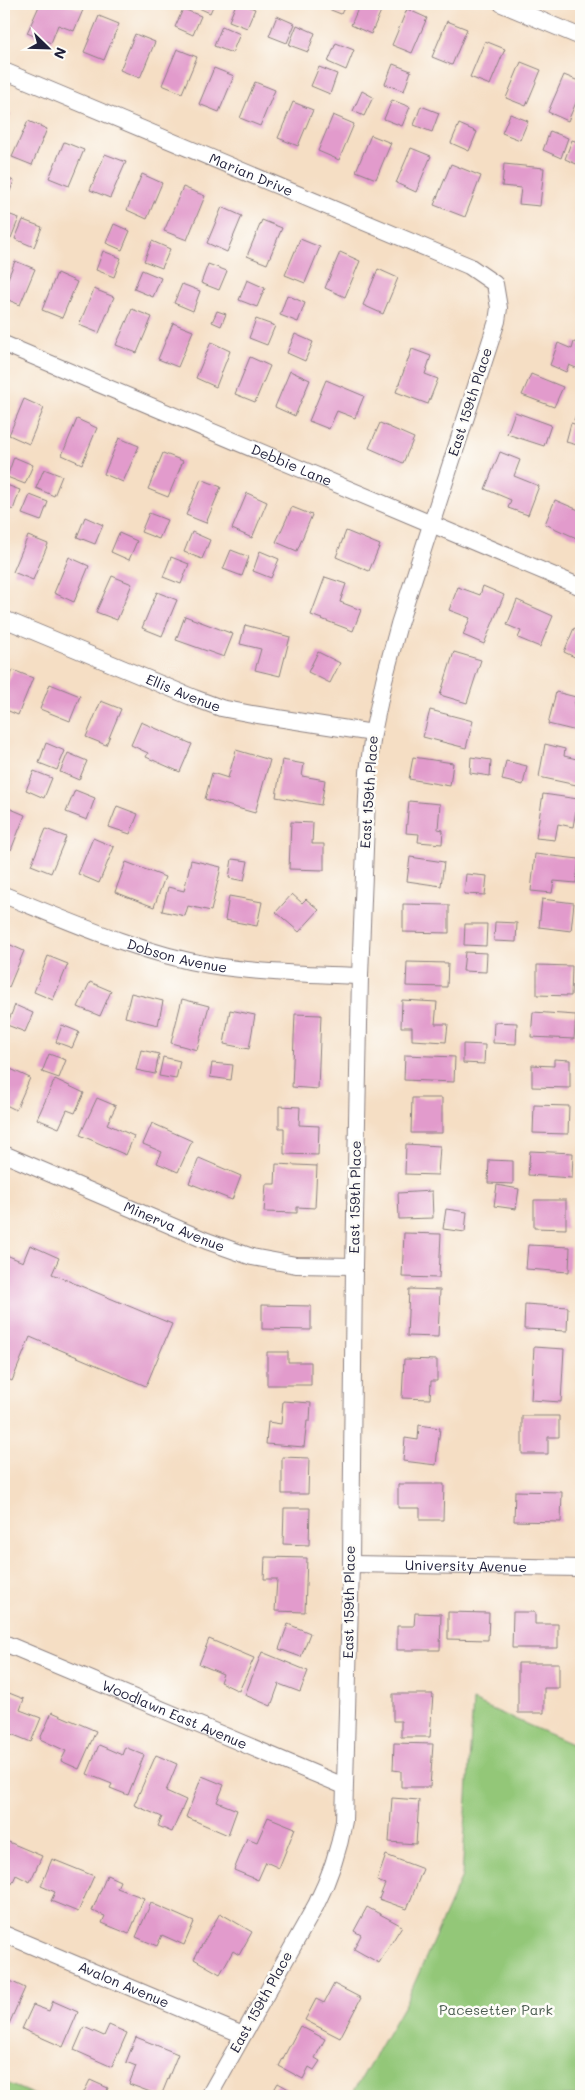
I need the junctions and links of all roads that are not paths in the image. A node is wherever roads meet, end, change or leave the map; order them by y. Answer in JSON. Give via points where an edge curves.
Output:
{"nodes":[{"id":1,"x":502,"y":4,"type":"edge"},
{"id":2,"x":581,"y":37,"type":"edge"},
{"id":3,"x":4,"y":71,"type":"edge"},
{"id":4,"x":495,"y":284,"type":"joint"},
{"id":5,"x":4,"y":344,"type":"edge"},
{"id":6,"x":430,"y":523,"type":"junction"},
{"id":7,"x":581,"y":587,"type":"edge"},
{"id":8,"x":4,"y":619,"type":"edge"},
{"id":9,"x":373,"y":733,"type":"junction"},
{"id":10,"x":4,"y":895,"type":"edge"},
{"id":11,"x":360,"y":976,"type":"junction"},
{"id":12,"x":4,"y":1154,"type":"edge"},
{"id":13,"x":354,"y":1266,"type":"junction"},
{"id":14,"x":351,"y":1564,"type":"junction"},
{"id":15,"x":581,"y":1568,"type":"edge"},
{"id":16,"x":4,"y":1643,"type":"edge"},
{"id":17,"x":344,"y":1786,"type":"junction"},
{"id":18,"x":4,"y":1934,"type":"edge"},
{"id":19,"x":243,"y":2035,"type":"junction"},
{"id":20,"x":209,"y":2096,"type":"edge"}],
"edges":[{"from":1,"to":2,"type":"street"},
{"from":3,"to":4,"type":"street","name":"Marian Drive","via":[[448,256]]},
{"from":4,"to":6,"type":"street","name":"East 159th Place","via":[[499,308],[497,321]]},
{"from":5,"to":6,"type":"street","name":"Debbie Lane"},
{"from":6,"to":7,"type":"street","name":"Debbie Lane"},
{"from":6,"to":9,"type":"street","name":"East 159th Place","via":[[399,624]]},
{"from":8,"to":9,"type":"street","name":"Ellis Avenue","via":[[221,708]]},
{"from":9,"to":11,"type":"street","name":"East 159th Place","via":[[365,815]]},
{"from":10,"to":11,"type":"street","name":"Dobson Avenue","via":[[97,933],[175,958],[250,970]]},
{"from":11,"to":13,"type":"street","name":"East 159th Place"},
{"from":12,"to":13,"type":"street","name":"Minerva Avenue","via":[[252,1257],[296,1265]]},
{"from":13,"to":14,"type":"street","name":"East 159th Place"},
{"from":14,"to":15,"type":"street","name":"University Avenue"},
{"from":14,"to":17,"type":"street","name":"East 159th Place"},
{"from":16,"to":17,"type":"street","name":"Woodlawn East Avenue"},
{"from":17,"to":19,"type":"street","name":"East 159th Place","via":[[344,1821],[330,1876]]},
{"from":18,"to":19,"type":"street","name":"Avalon Avenue"},
{"from":19,"to":20,"type":"street","name":"East 159th Place"}]}
